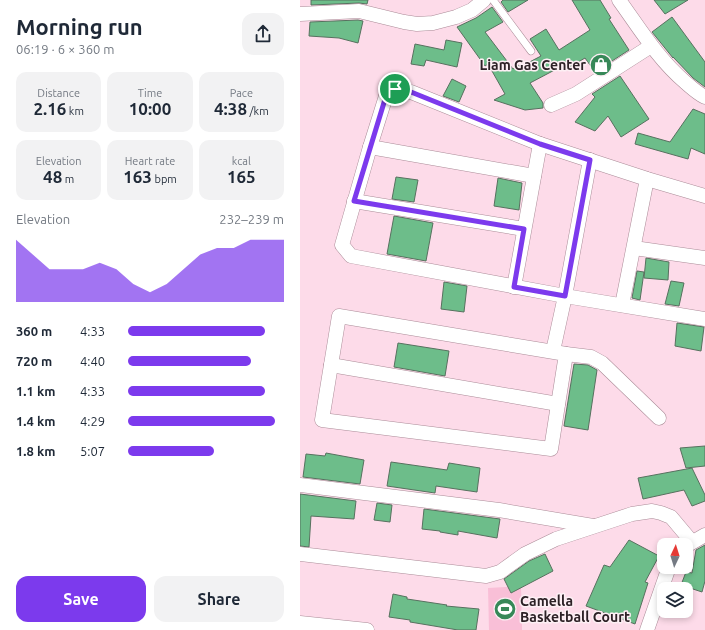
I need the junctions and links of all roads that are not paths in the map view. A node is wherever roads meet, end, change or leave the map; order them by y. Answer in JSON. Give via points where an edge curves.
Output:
{"nodes":[{"id":1,"x":484,"y":0,"type":"edge"},
{"id":2,"x":492,"y":0,"type":"edge"},
{"id":3,"x":619,"y":0,"type":"edge"},
{"id":4,"x":300,"y":14,"type":"edge"},
{"id":5,"x":651,"y":46,"type":"junction"},
{"id":6,"x":531,"y":51,"type":"dead end"},
{"id":7,"x":705,"y":96,"type":"edge"},
{"id":8,"x":551,"y":105,"type":"dead end"},
{"id":9,"x":540,"y":144,"type":"junction"},
{"id":10,"x":370,"y":147,"type":"junction"},
{"id":11,"x":590,"y":160,"type":"junction"},
{"id":12,"x":534,"y":176,"type":"junction"},
{"id":13,"x":647,"y":179,"type":"junction"},
{"id":14,"x":705,"y":196,"type":"edge"},
{"id":15,"x":354,"y":201,"type":"junction"},
{"id":16,"x":524,"y":229,"type":"junction"},
{"id":17,"x":634,"y":248,"type":"junction"},
{"id":18,"x":705,"y":258,"type":"edge"},
{"id":19,"x":514,"y":287,"type":"junction"},
{"id":20,"x":565,"y":296,"type":"junction"},
{"id":21,"x":622,"y":305,"type":"junction"},
{"id":22,"x":705,"y":319,"type":"edge"},
{"id":23,"x":559,"y":352,"type":"junction"},
{"id":24,"x":331,"y":364,"type":"junction"},
{"id":25,"x":558,"y":404,"type":"junction"},
{"id":26,"x":659,"y":418,"type":"dead end"},
{"id":27,"x":300,"y":485,"type":"edge"},
{"id":28,"x":596,"y":526,"type":"junction"},
{"id":29,"x":705,"y":535,"type":"edge"},
{"id":30,"x":685,"y":538,"type":"edge"},
{"id":31,"x":693,"y":542,"type":"edge"},
{"id":32,"x":300,"y":554,"type":"edge"},
{"id":33,"x":667,"y":574,"type":"edge"},
{"id":34,"x":300,"y":623,"type":"edge"},
{"id":35,"x":367,"y":630,"type":"edge"},
{"id":36,"x":647,"y":630,"type":"edge"}],
"edges":[{"from":1,"to":4,"type":"street","via":[[472,10],[432,23],[404,22],[363,11]]},
{"from":2,"to":6,"type":"lane"},
{"from":3,"to":5,"type":"street"},
{"from":5,"to":7,"type":"street","via":[[670,69],[698,94]]},
{"from":5,"to":8,"type":"street","via":[[576,94]]},
{"from":9,"to":10,"type":"street","via":[[411,92],[395,89],[386,96]]},
{"from":9,"to":11,"type":"street"},
{"from":9,"to":12,"type":"street"},
{"from":10,"to":12,"type":"street"},
{"from":10,"to":15,"type":"street"},
{"from":11,"to":13,"type":"street"},
{"from":11,"to":20,"type":"street"},
{"from":12,"to":16,"type":"street"},
{"from":13,"to":14,"type":"street"},
{"from":13,"to":17,"type":"street"},
{"from":15,"to":16,"type":"street"},
{"from":15,"to":19,"type":"street","via":[[342,245],[351,256]]},
{"from":16,"to":19,"type":"street"},
{"from":17,"to":18,"type":"street"},
{"from":17,"to":21,"type":"street"},
{"from":19,"to":20,"type":"street"},
{"from":20,"to":21,"type":"street"},
{"from":20,"to":23,"type":"street"},
{"from":21,"to":22,"type":"street"},
{"from":23,"to":24,"type":"street","via":[[339,316]]},
{"from":23,"to":25,"type":"street"},
{"from":23,"to":26,"type":"street","via":[[591,357],[602,363]]},
{"from":24,"to":25,"type":"street"},
{"from":24,"to":25,"type":"street","via":[[322,420],[551,449]]},
{"from":27,"to":28,"type":"street","via":[[491,509]]},
{"from":28,"to":30,"type":"street","via":[[632,514],[652,511],[671,517]]},
{"from":28,"to":32,"type":"street","via":[[556,539],[525,554],[500,572],[486,576]]},
{"from":29,"to":31,"type":"street"},
{"from":33,"to":36,"type":"street"},
{"from":34,"to":35,"type":"street"}]}
